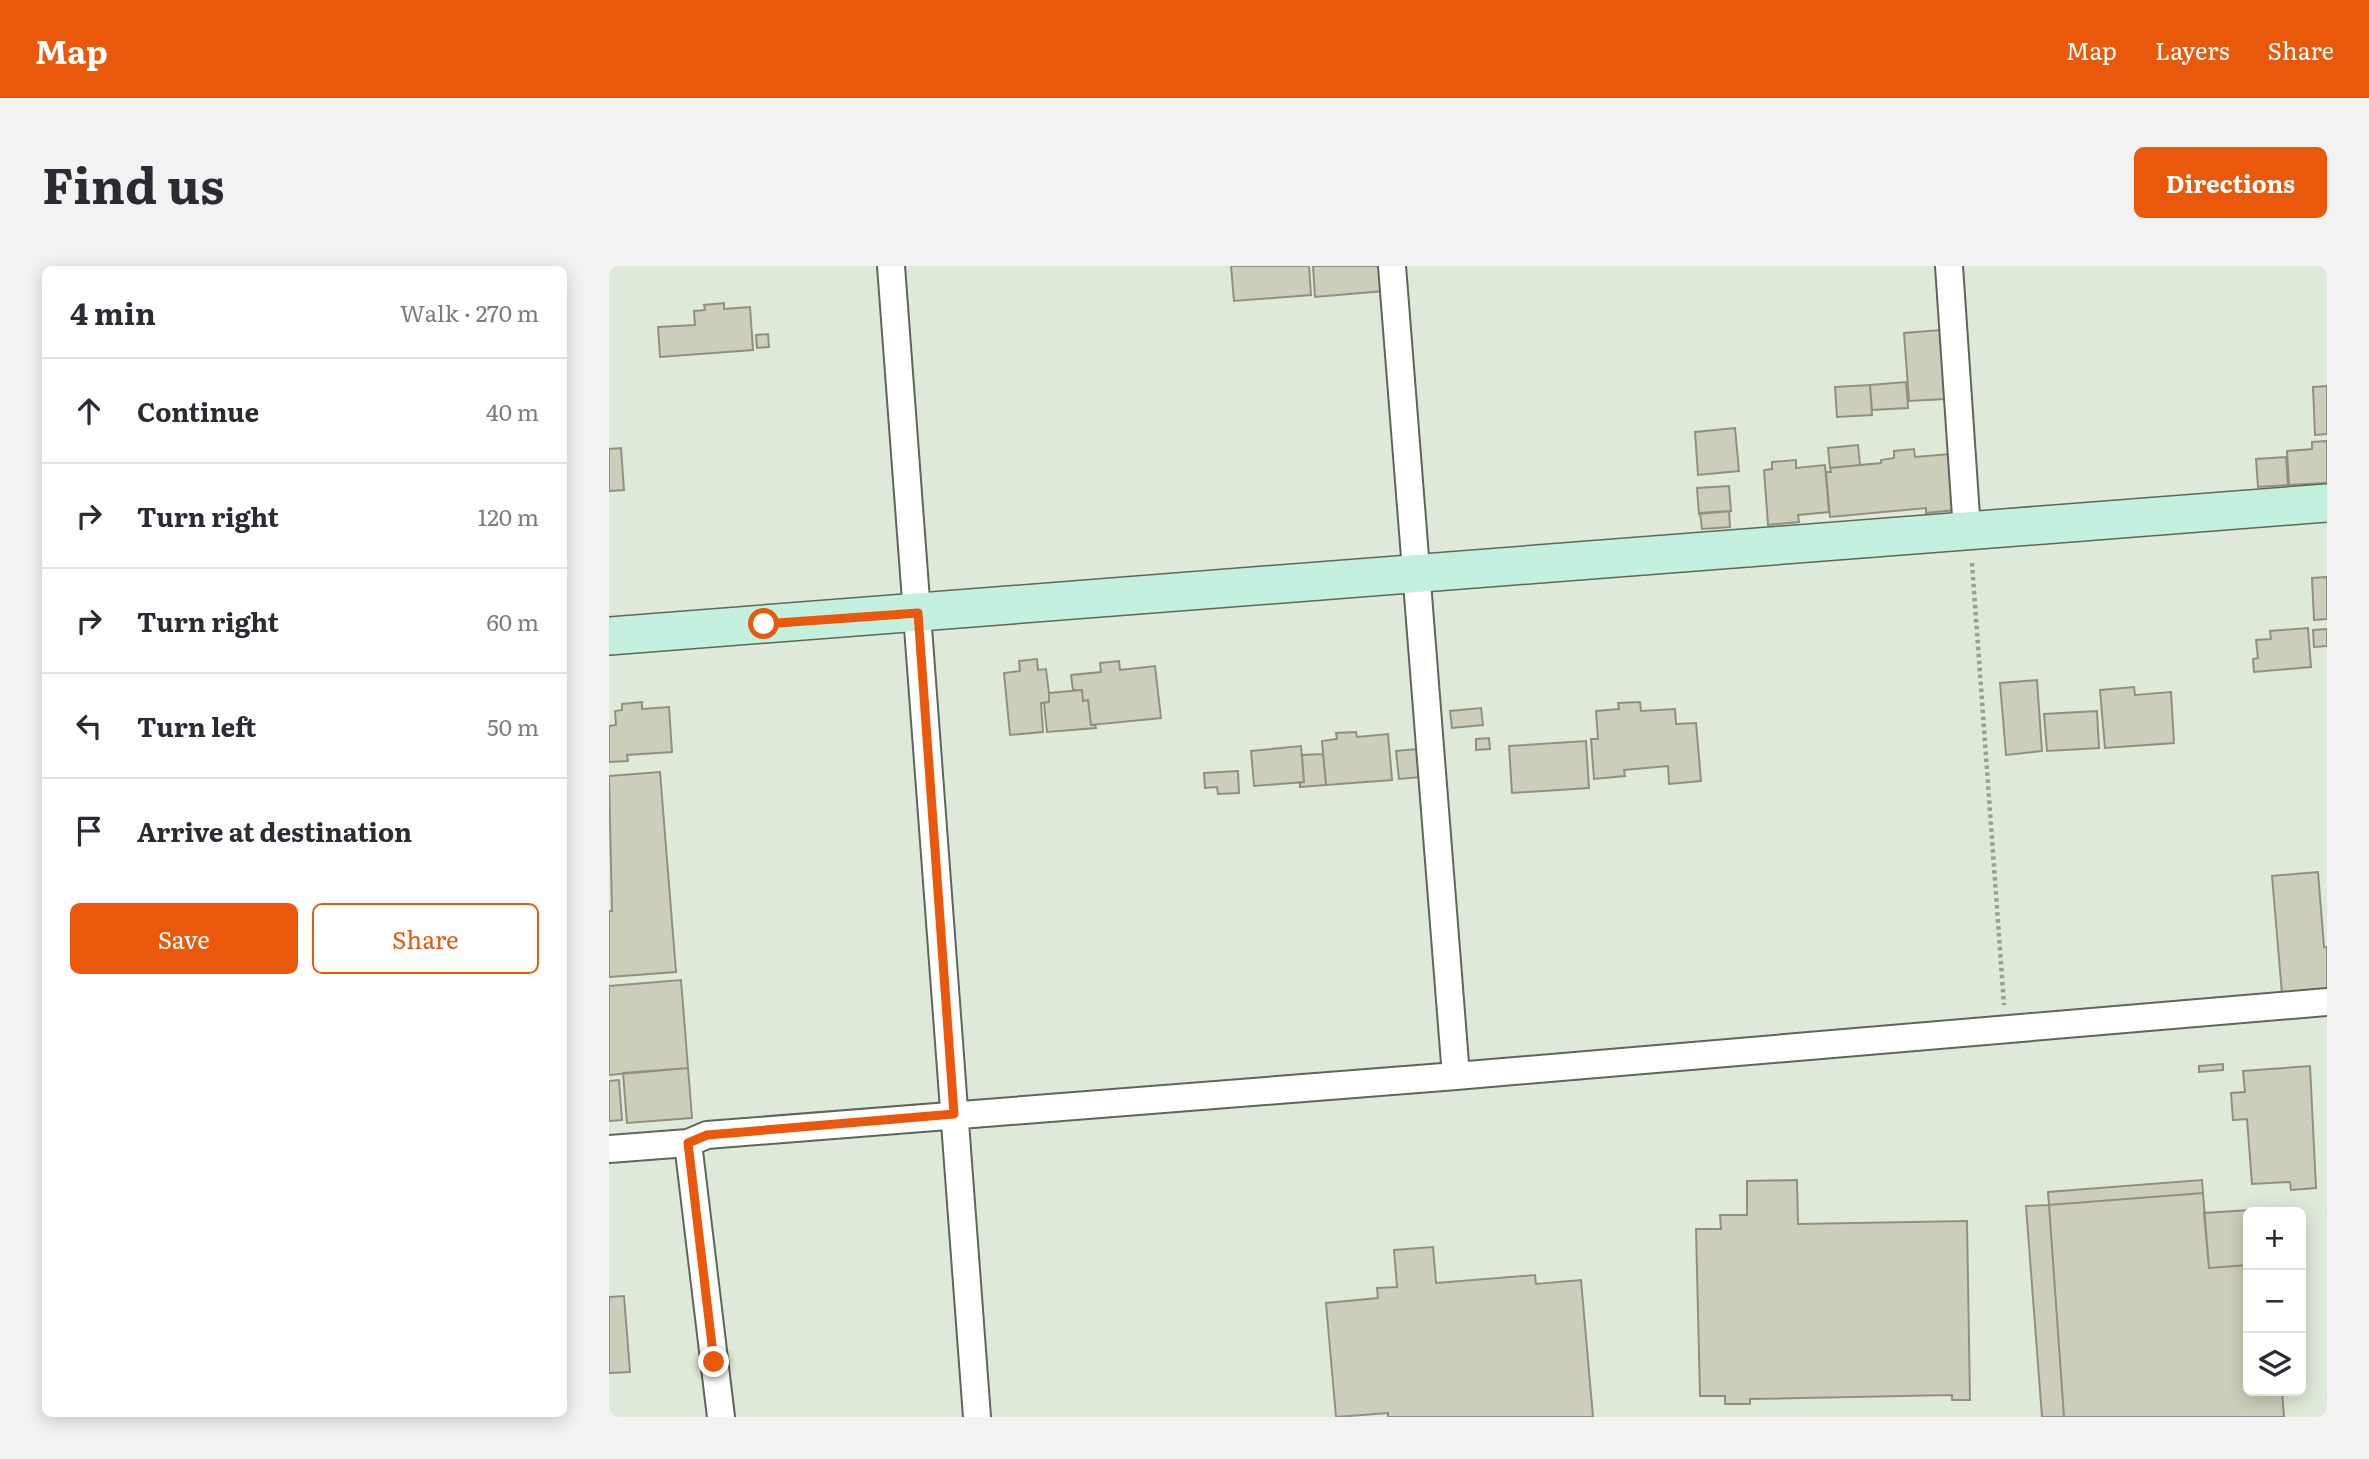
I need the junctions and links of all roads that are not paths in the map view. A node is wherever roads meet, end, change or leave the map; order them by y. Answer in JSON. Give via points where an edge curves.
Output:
{"nodes":[{"id":1,"x":891,"y":266,"type":"edge"},
{"id":2,"x":1392,"y":266,"type":"edge"},
{"id":3,"x":1949,"y":266,"type":"edge"},
{"id":4,"x":2327,"y":503,"type":"edge"},
{"id":5,"x":1967,"y":531,"type":"junction"},
{"id":6,"x":1415,"y":573,"type":"junction"},
{"id":7,"x":918,"y":613,"type":"junction"},
{"id":8,"x":609,"y":636,"type":"edge"},
{"id":9,"x":2327,"y":1002,"type":"edge"},
{"id":10,"x":1456,"y":1076,"type":"junction"},
{"id":11,"x":954,"y":1114,"type":"junction"},
{"id":12,"x":688,"y":1143,"type":"junction"},
{"id":13,"x":609,"y":1149,"type":"edge"},
{"id":14,"x":721,"y":1417,"type":"edge"},
{"id":15,"x":977,"y":1417,"type":"edge"}],
"edges":[{"from":1,"to":7,"type":"street"},
{"from":2,"to":6,"type":"street"},
{"from":3,"to":5,"type":"street"},
{"from":4,"to":5,"type":"street"},
{"from":5,"to":6,"type":"street"},
{"from":6,"to":7,"type":"street"},
{"from":6,"to":10,"type":"street"},
{"from":7,"to":8,"type":"street"},
{"from":7,"to":11,"type":"street"},
{"from":9,"to":10,"type":"street"},
{"from":10,"to":11,"type":"street"},
{"from":11,"to":12,"type":"street","via":[[707,1135]]},
{"from":11,"to":15,"type":"street"},
{"from":12,"to":13,"type":"street"},
{"from":12,"to":14,"type":"street"}]}
